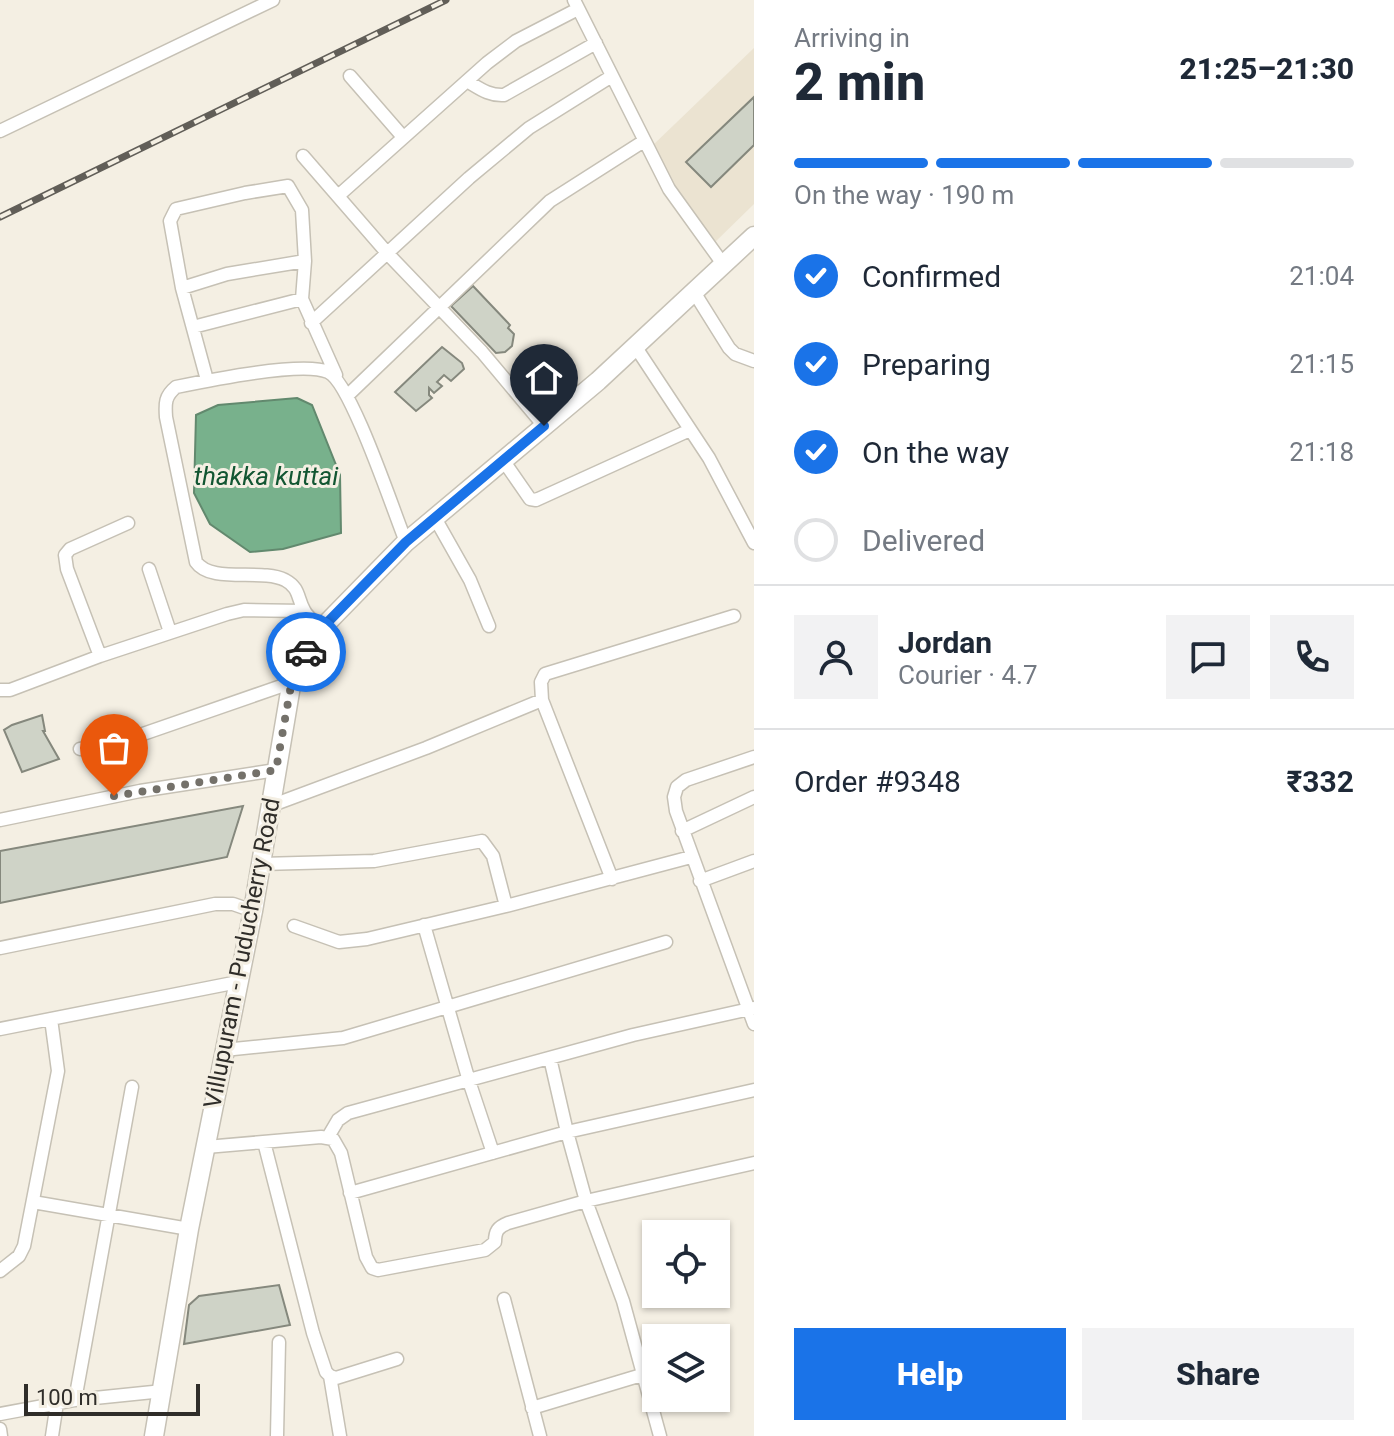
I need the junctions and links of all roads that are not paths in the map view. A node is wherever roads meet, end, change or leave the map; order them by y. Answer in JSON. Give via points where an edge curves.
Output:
{"nodes":[{"id":1,"x":273,"y":0,"type":"edge"},
{"id":2,"x":576,"y":4,"type":"edge"},
{"id":3,"x":596,"y":43,"type":"junction"},
{"id":4,"x":350,"y":76,"type":"dead end"},
{"id":5,"x":612,"y":76,"type":"junction"},
{"id":6,"x":467,"y":81,"type":"junction"},
{"id":7,"x":0,"y":131,"type":"edge"},
{"id":8,"x":403,"y":137,"type":"junction"},
{"id":9,"x":644,"y":141,"type":"junction"},
{"id":10,"x":303,"y":156,"type":"dead end"},
{"id":11,"x":338,"y":196,"type":"junction"},
{"id":12,"x":754,"y":236,"type":"edge"},
{"id":13,"x":388,"y":254,"type":"junction"},
{"id":14,"x":305,"y":261,"type":"junction"},
{"id":15,"x":723,"y":264,"type":"junction"},
{"id":16,"x":182,"y":288,"type":"junction"},
{"id":17,"x":694,"y":292,"type":"junction"},
{"id":18,"x":302,"y":299,"type":"junction"},
{"id":19,"x":440,"y":309,"type":"junction"},
{"id":20,"x":311,"y":323,"type":"junction"},
{"id":21,"x":193,"y":327,"type":"junction"},
{"id":22,"x":635,"y":346,"type":"junction"},
{"id":23,"x":754,"y":361,"type":"edge"},
{"id":24,"x":207,"y":380,"type":"junction"},
{"id":25,"x":339,"y":382,"type":"junction"},
{"id":26,"x":347,"y":396,"type":"junction"},
{"id":27,"x":544,"y":426,"type":"junction"},
{"id":28,"x":690,"y":430,"type":"junction"},
{"id":29,"x":503,"y":460,"type":"junction"},
{"id":30,"x":435,"y":518,"type":"junction"},
{"id":31,"x":128,"y":523,"type":"dead end"},
{"id":32,"x":406,"y":542,"type":"junction"},
{"id":33,"x":754,"y":543,"type":"edge"},
{"id":34,"x":149,"y":569,"type":"dead end"},
{"id":35,"x":304,"y":611,"type":"junction"},
{"id":36,"x":734,"y":616,"type":"dead end"},
{"id":37,"x":489,"y":626,"type":"dead end"},
{"id":38,"x":322,"y":628,"type":"junction"},
{"id":39,"x":170,"y":632,"type":"junction"},
{"id":40,"x":100,"y":656,"type":"junction"},
{"id":41,"x":290,"y":683,"type":"junction"},
{"id":42,"x":0,"y":690,"type":"edge"},
{"id":43,"x":542,"y":700,"type":"junction"},
{"id":44,"x":80,"y":749,"type":"dead end"},
{"id":45,"x":754,"y":757,"type":"edge"},
{"id":46,"x":276,"y":770,"type":"junction"},
{"id":47,"x":754,"y":797,"type":"edge"},
{"id":48,"x":270,"y":806,"type":"junction"},
{"id":49,"x":0,"y":820,"type":"edge"},
{"id":50,"x":682,"y":831,"type":"junction"},
{"id":51,"x":691,"y":857,"type":"junction"},
{"id":52,"x":754,"y":861,"type":"edge"},
{"id":53,"x":261,"y":864,"type":"junction"},
{"id":54,"x":612,"y":879,"type":"junction"},
{"id":55,"x":700,"y":881,"type":"junction"},
{"id":56,"x":506,"y":906,"type":"junction"},
{"id":57,"x":253,"y":911,"type":"junction"},
{"id":58,"x":424,"y":925,"type":"junction"},
{"id":59,"x":294,"y":926,"type":"dead end"},
{"id":60,"x":666,"y":942,"type":"dead end"},
{"id":61,"x":0,"y":948,"type":"edge"},
{"id":62,"x":238,"y":982,"type":"junction"},
{"id":63,"x":448,"y":1007,"type":"junction"},
{"id":64,"x":751,"y":1008,"type":"edge"},
{"id":65,"x":51,"y":1019,"type":"junction"},
{"id":66,"x":754,"y":1024,"type":"edge"},
{"id":67,"x":0,"y":1029,"type":"edge"},
{"id":68,"x":224,"y":1050,"type":"junction"},
{"id":69,"x":550,"y":1058,"type":"junction"},
{"id":70,"x":469,"y":1081,"type":"junction"},
{"id":71,"x":132,"y":1087,"type":"dead end"},
{"id":72,"x":754,"y":1090,"type":"edge"},
{"id":73,"x":567,"y":1132,"type":"junction"},
{"id":74,"x":328,"y":1137,"type":"junction"},
{"id":75,"x":264,"y":1142,"type":"junction"},
{"id":76,"x":206,"y":1147,"type":"junction"},
{"id":77,"x":493,"y":1153,"type":"junction"},
{"id":78,"x":754,"y":1163,"type":"edge"},
{"id":79,"x":350,"y":1193,"type":"junction"},
{"id":80,"x":586,"y":1201,"type":"junction"},
{"id":81,"x":33,"y":1202,"type":"junction"},
{"id":82,"x":108,"y":1215,"type":"junction"},
{"id":83,"x":189,"y":1229,"type":"junction"},
{"id":84,"x":0,"y":1271,"type":"edge"},
{"id":85,"x":504,"y":1299,"type":"dead end"},
{"id":86,"x":279,"y":1342,"type":"dead end"},
{"id":87,"x":397,"y":1359,"type":"dead end"},
{"id":88,"x":642,"y":1364,"type":"edge"},
{"id":89,"x":642,"y":1375,"type":"edge"},
{"id":90,"x":330,"y":1376,"type":"junction"},
{"id":91,"x":163,"y":1391,"type":"junction"},
{"id":92,"x":75,"y":1400,"type":"junction"},
{"id":93,"x":57,"y":1403,"type":"junction"},
{"id":94,"x":532,"y":1408,"type":"junction"},
{"id":95,"x":654,"y":1412,"type":"edge"},
{"id":96,"x":0,"y":1414,"type":"edge"},
{"id":97,"x":0,"y":1429,"type":"edge"},
{"id":98,"x":1,"y":1436,"type":"edge"},
{"id":99,"x":52,"y":1436,"type":"edge"},
{"id":100,"x":154,"y":1436,"type":"edge"},
{"id":101,"x":277,"y":1436,"type":"edge"},
{"id":102,"x":340,"y":1436,"type":"edge"},
{"id":103,"x":540,"y":1436,"type":"edge"},
{"id":104,"x":660,"y":1436,"type":"edge"}],
"edges":[{"from":1,"to":7,"type":"street"},
{"from":2,"to":3,"type":"street"},
{"from":2,"to":6,"type":"street","via":[[516,41]]},
{"from":3,"to":5,"type":"street"},
{"from":3,"to":6,"type":"street","via":[[504,95],[484,92]]},
{"from":4,"to":8,"type":"street"},
{"from":5,"to":9,"type":"street"},
{"from":5,"to":13,"type":"street","via":[[529,128]]},
{"from":6,"to":8,"type":"street"},
{"from":8,"to":11,"type":"street"},
{"from":9,"to":15,"type":"street","via":[[669,189]]},
{"from":9,"to":19,"type":"street","via":[[550,201]]},
{"from":10,"to":11,"type":"street"},
{"from":11,"to":13,"type":"street"},
{"from":12,"to":15,"type":"highway","name":"Villupuram - Puducherry Road"},
{"from":13,"to":19,"type":"street"},
{"from":13,"to":20,"type":"street"},
{"from":14,"to":16,"type":"street","via":[[227,274]]},
{"from":14,"to":16,"type":"street","via":[[302,210],[288,186],[245,193],[176,209],[170,221]]},
{"from":14,"to":18,"type":"street"},
{"from":15,"to":17,"type":"highway","name":"Villupuram - Puducherry Road"},
{"from":16,"to":21,"type":"street"},
{"from":17,"to":22,"type":"highway","name":"Villupuram - Puducherry Road"},
{"from":17,"to":23,"type":"street","via":[[729,348]]},
{"from":18,"to":20,"type":"street"},
{"from":18,"to":21,"type":"street"},
{"from":19,"to":26,"type":"street"},
{"from":19,"to":27,"type":"street"},
{"from":20,"to":25,"type":"street"},
{"from":21,"to":24,"type":"street"},
{"from":22,"to":27,"type":"highway","name":"Villupuram - Puducherry Road"},
{"from":22,"to":28,"type":"street"},
{"from":24,"to":25,"type":"street","via":[[311,369],[329,372]]},
{"from":24,"to":35,"type":"street","via":[[176,387],[165,404],[196,562],[212,573],[283,579],[294,587]]},
{"from":25,"to":26,"type":"street"},
{"from":26,"to":32,"type":"street"},
{"from":27,"to":29,"type":"highway","name":"Villupuram - Puducherry Road"},
{"from":28,"to":29,"type":"street","via":[[536,500]]},
{"from":28,"to":33,"type":"street"},
{"from":29,"to":30,"type":"highway","name":"Villupuram - Puducherry Road"},
{"from":30,"to":32,"type":"highway","name":"Villupuram - Puducherry Road"},
{"from":30,"to":37,"type":"street"},
{"from":31,"to":40,"type":"street","via":[[65,555]]},
{"from":32,"to":38,"type":"highway","name":"Villupuram - Puducherry Road"},
{"from":34,"to":39,"type":"street"},
{"from":35,"to":38,"type":"street"},
{"from":35,"to":39,"type":"street","via":[[244,610]]},
{"from":36,"to":43,"type":"street","via":[[545,674]]},
{"from":38,"to":41,"type":"highway","name":"Villupuram - Puducherry Road"},
{"from":39,"to":40,"type":"street"},
{"from":40,"to":42,"type":"street"},
{"from":41,"to":44,"type":"street","via":[[117,743]]},
{"from":41,"to":46,"type":"highway","name":"Villupuram - Puducherry Road"},
{"from":43,"to":48,"type":"street"},
{"from":43,"to":54,"type":"street"},
{"from":45,"to":50,"type":"street","via":[[677,787],[674,797]]},
{"from":46,"to":48,"type":"highway","name":"Villupuram - Puducherry Road"},
{"from":46,"to":49,"type":"street"},
{"from":47,"to":50,"type":"street"},
{"from":48,"to":53,"type":"highway","name":"Villupuram - Puducherry Road"},
{"from":50,"to":51,"type":"street"},
{"from":51,"to":54,"type":"street"},
{"from":51,"to":55,"type":"street"},
{"from":52,"to":55,"type":"street"},
{"from":53,"to":56,"type":"street","via":[[374,861],[482,841],[493,856]]},
{"from":53,"to":57,"type":"highway","name":"Villupuram - Puducherry Road"},
{"from":54,"to":56,"type":"street"},
{"from":55,"to":64,"type":"street"},
{"from":56,"to":58,"type":"street"},
{"from":57,"to":61,"type":"street","via":[[215,904]]},
{"from":57,"to":62,"type":"highway","name":"Villupuram - Puducherry Road"},
{"from":58,"to":59,"type":"street","via":[[339,942]]},
{"from":58,"to":63,"type":"street"},
{"from":60,"to":63,"type":"street"},
{"from":62,"to":65,"type":"street"},
{"from":62,"to":68,"type":"highway","name":"Villupuram - Puducherry Road"},
{"from":63,"to":68,"type":"street","via":[[317,1043]]},
{"from":63,"to":70,"type":"street"},
{"from":64,"to":66,"type":"street"},
{"from":64,"to":69,"type":"street"},
{"from":65,"to":67,"type":"street"},
{"from":65,"to":81,"type":"street","via":[[58,1071]]},
{"from":68,"to":76,"type":"highway","name":"Villupuram - Puducherry Road"},
{"from":69,"to":70,"type":"street"},
{"from":69,"to":73,"type":"street"},
{"from":70,"to":74,"type":"street","via":[[348,1113]]},
{"from":70,"to":77,"type":"street"},
{"from":71,"to":82,"type":"street"},
{"from":72,"to":73,"type":"street"},
{"from":73,"to":77,"type":"street"},
{"from":73,"to":80,"type":"street"},
{"from":74,"to":75,"type":"street"},
{"from":74,"to":79,"type":"street","via":[[341,1153]]},
{"from":75,"to":76,"type":"street"},
{"from":75,"to":90,"type":"street","via":[[313,1333]]},
{"from":76,"to":83,"type":"highway","name":"Villupuram - Puducherry Road"},
{"from":77,"to":79,"type":"street"},
{"from":78,"to":80,"type":"street"},
{"from":79,"to":80,"type":"street","via":[[366,1257],[378,1270],[485,1250],[501,1226]]},
{"from":80,"to":88,"type":"street"},
{"from":81,"to":82,"type":"street"},
{"from":81,"to":84,"type":"street","via":[[24,1246]]},
{"from":82,"to":83,"type":"street"},
{"from":82,"to":92,"type":"street"},
{"from":83,"to":91,"type":"highway","name":"Villupuram - Puducherry Road"},
{"from":85,"to":94,"type":"street"},
{"from":86,"to":101,"type":"street"},
{"from":87,"to":90,"type":"street"},
{"from":89,"to":94,"type":"street"},
{"from":90,"to":102,"type":"street"},
{"from":91,"to":92,"type":"street"},
{"from":91,"to":100,"type":"highway","name":"Villupuram - Puducherry Road"},
{"from":92,"to":93,"type":"street"},
{"from":93,"to":96,"type":"street"},
{"from":93,"to":99,"type":"street"},
{"from":94,"to":103,"type":"street"},
{"from":95,"to":104,"type":"street"},
{"from":97,"to":98,"type":"street"}]}
